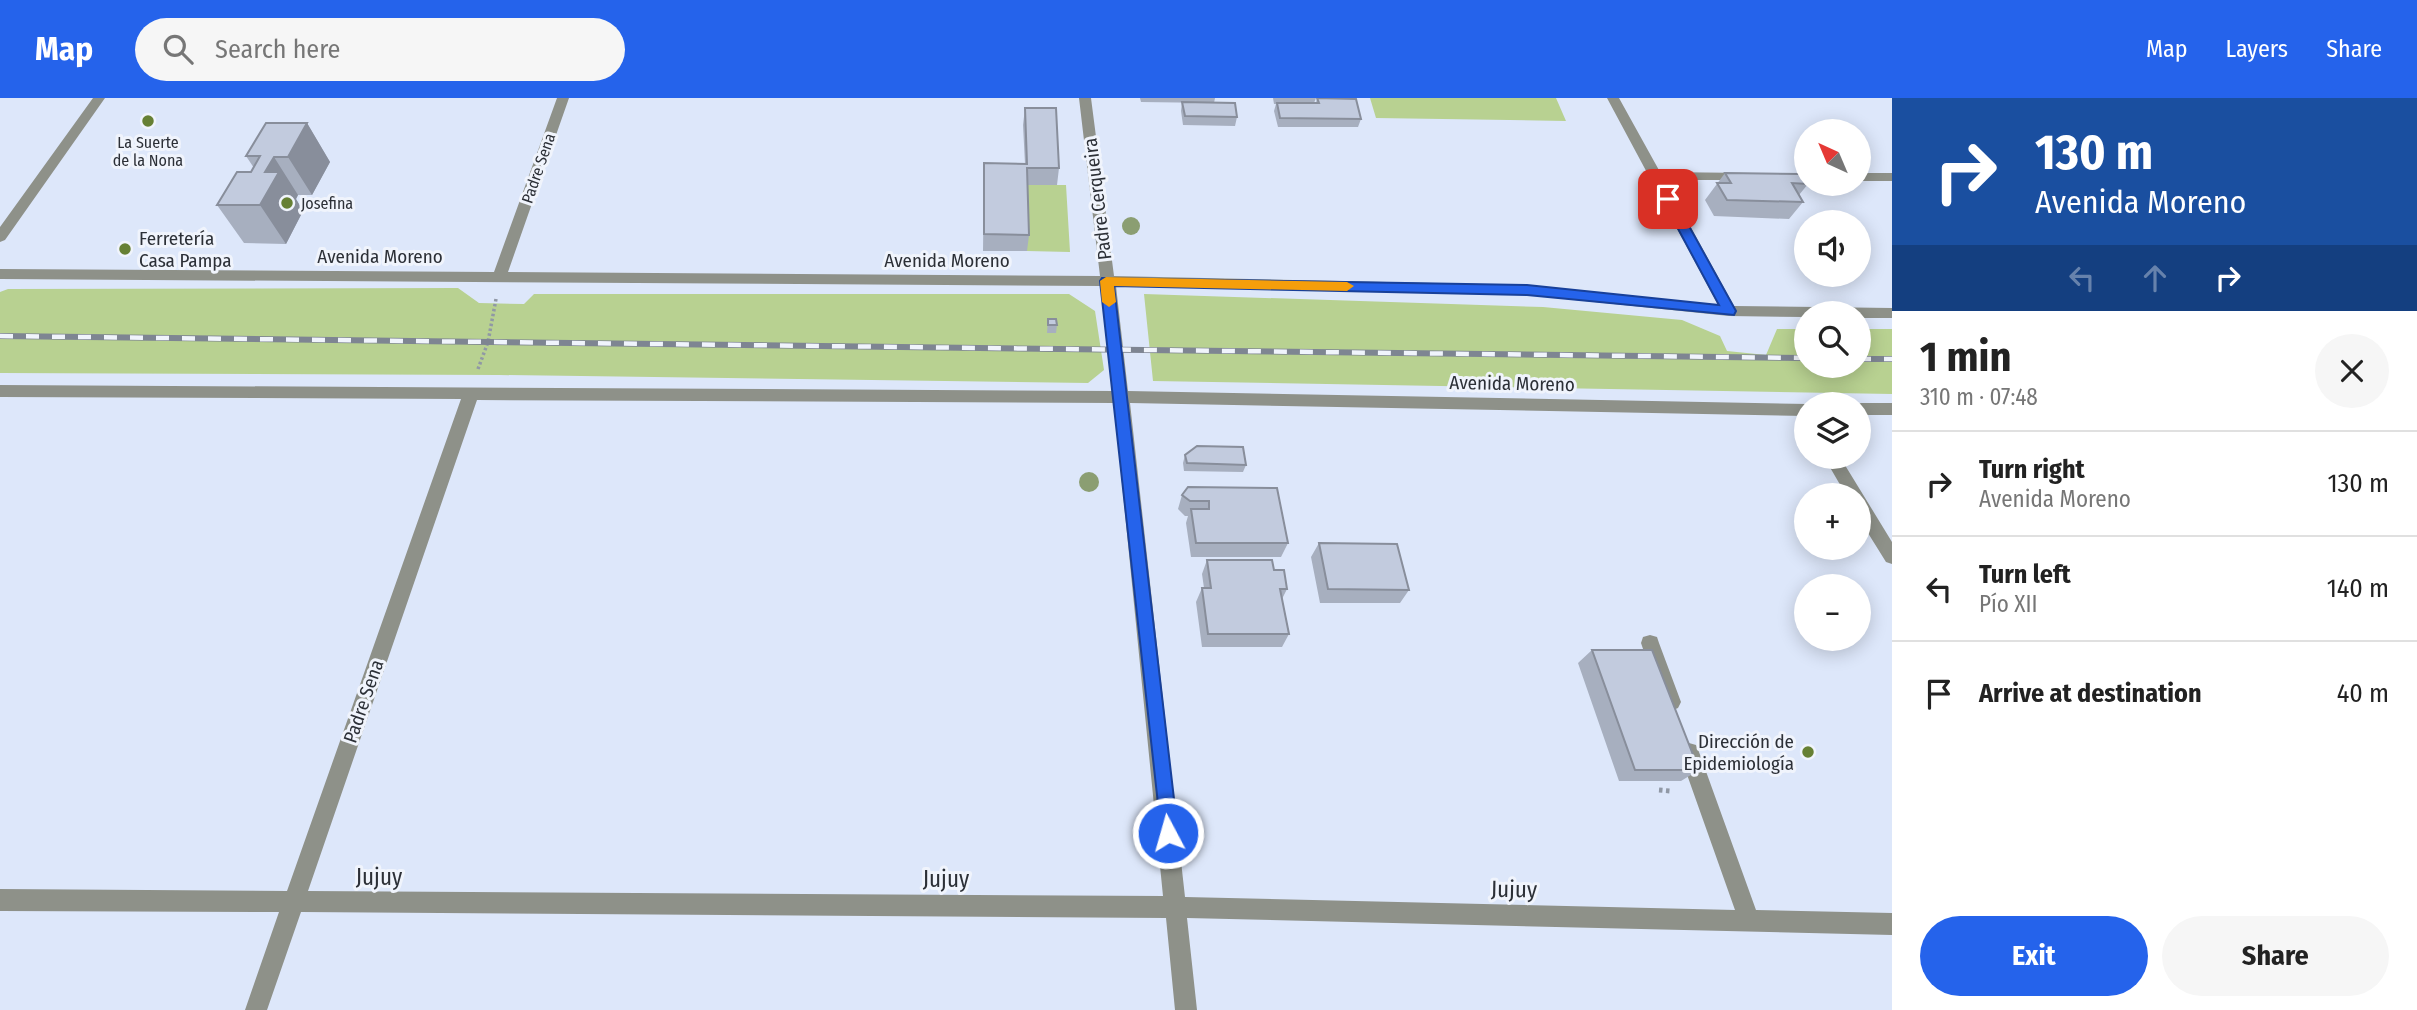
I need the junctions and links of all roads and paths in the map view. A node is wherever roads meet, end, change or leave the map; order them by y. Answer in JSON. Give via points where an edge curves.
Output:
{"nodes":[{"id":1,"x":99,"y":98,"type":"edge"},
{"id":2,"x":563,"y":98,"type":"edge"},
{"id":3,"x":1085,"y":98,"type":"edge"},
{"id":4,"x":1613,"y":98,"type":"edge"},
{"id":5,"x":1655,"y":176,"type":"junction"},
{"id":6,"x":1765,"y":176,"type":"edge"},
{"id":7,"x":1871,"y":177,"type":"edge"},
{"id":8,"x":1892,"y":177,"type":"edge"},
{"id":9,"x":0,"y":237,"type":"edge"},
{"id":10,"x":0,"y":274,"type":"edge"},
{"id":11,"x":499,"y":278,"type":"junction"},
{"id":12,"x":1106,"y":281,"type":"junction"},
{"id":13,"x":1729,"y":311,"type":"junction"},
{"id":14,"x":1892,"y":313,"type":"edge"},
{"id":15,"x":0,"y":391,"type":"edge"},
{"id":16,"x":471,"y":393,"type":"junction"},
{"id":17,"x":1120,"y":397,"type":"junction"},
{"id":18,"x":1871,"y":409,"type":"edge"},
{"id":19,"x":1892,"y":409,"type":"edge"},
{"id":20,"x":1794,"y":411,"type":"edge"},
{"id":21,"x":1871,"y":522,"type":"edge"},
{"id":22,"x":1892,"y":557,"type":"edge"},
{"id":23,"x":1650,"y":643,"type":"dead end"},
{"id":24,"x":1659,"y":790,"type":"dead end"},
{"id":25,"x":1670,"y":791,"type":"dead end"},
{"id":26,"x":0,"y":900,"type":"edge"},
{"id":27,"x":293,"y":902,"type":"junction"},
{"id":28,"x":1176,"y":907,"type":"junction"},
{"id":29,"x":1749,"y":920,"type":"junction"},
{"id":30,"x":1892,"y":924,"type":"edge"},
{"id":31,"x":256,"y":1010,"type":"edge"},
{"id":32,"x":1186,"y":1010,"type":"edge"}],
"edges":[{"from":1,"to":9,"type":"street"},
{"from":2,"to":11,"type":"street","name":"Padre Sena"},
{"from":3,"to":12,"type":"street","name":"Padre Cerqueira"},
{"from":4,"to":5,"type":"street"},
{"from":5,"to":6,"type":"street"},
{"from":5,"to":13,"type":"street"},
{"from":7,"to":8,"type":"street"},
{"from":10,"to":11,"type":"street","name":"Avenida Moreno"},
{"from":11,"to":12,"type":"street","name":"Avenida Moreno"},
{"from":11,"to":16,"type":"path","via":[[488,342]]},
{"from":12,"to":13,"type":"street","name":"Avenida Moreno","via":[[1527,290]]},
{"from":12,"to":17,"type":"street","name":"Padre Cerqueira"},
{"from":13,"to":14,"type":"street","name":"Avenida Moreno"},
{"from":15,"to":16,"type":"street","name":"Avenida Moreno"},
{"from":16,"to":17,"type":"street","name":"Avenida Moreno"},
{"from":16,"to":27,"type":"street","name":"Padre Sena"},
{"from":17,"to":20,"type":"street","name":"Avenida Moreno"},
{"from":17,"to":28,"type":"street","name":"Padre Cerqueira"},
{"from":18,"to":19,"type":"street"},
{"from":21,"to":22,"type":"street"},
{"from":23,"to":29,"type":"street"},
{"from":24,"to":25,"type":"path"},
{"from":26,"to":27,"type":"street","name":"Jujuy"},
{"from":27,"to":28,"type":"street","name":"Jujuy"},
{"from":27,"to":31,"type":"street","name":"Padre Sena"},
{"from":28,"to":29,"type":"street","name":"Jujuy"},
{"from":28,"to":32,"type":"street","name":"Padre Cerqueira"},
{"from":29,"to":30,"type":"street","name":"Jujuy"}]}
